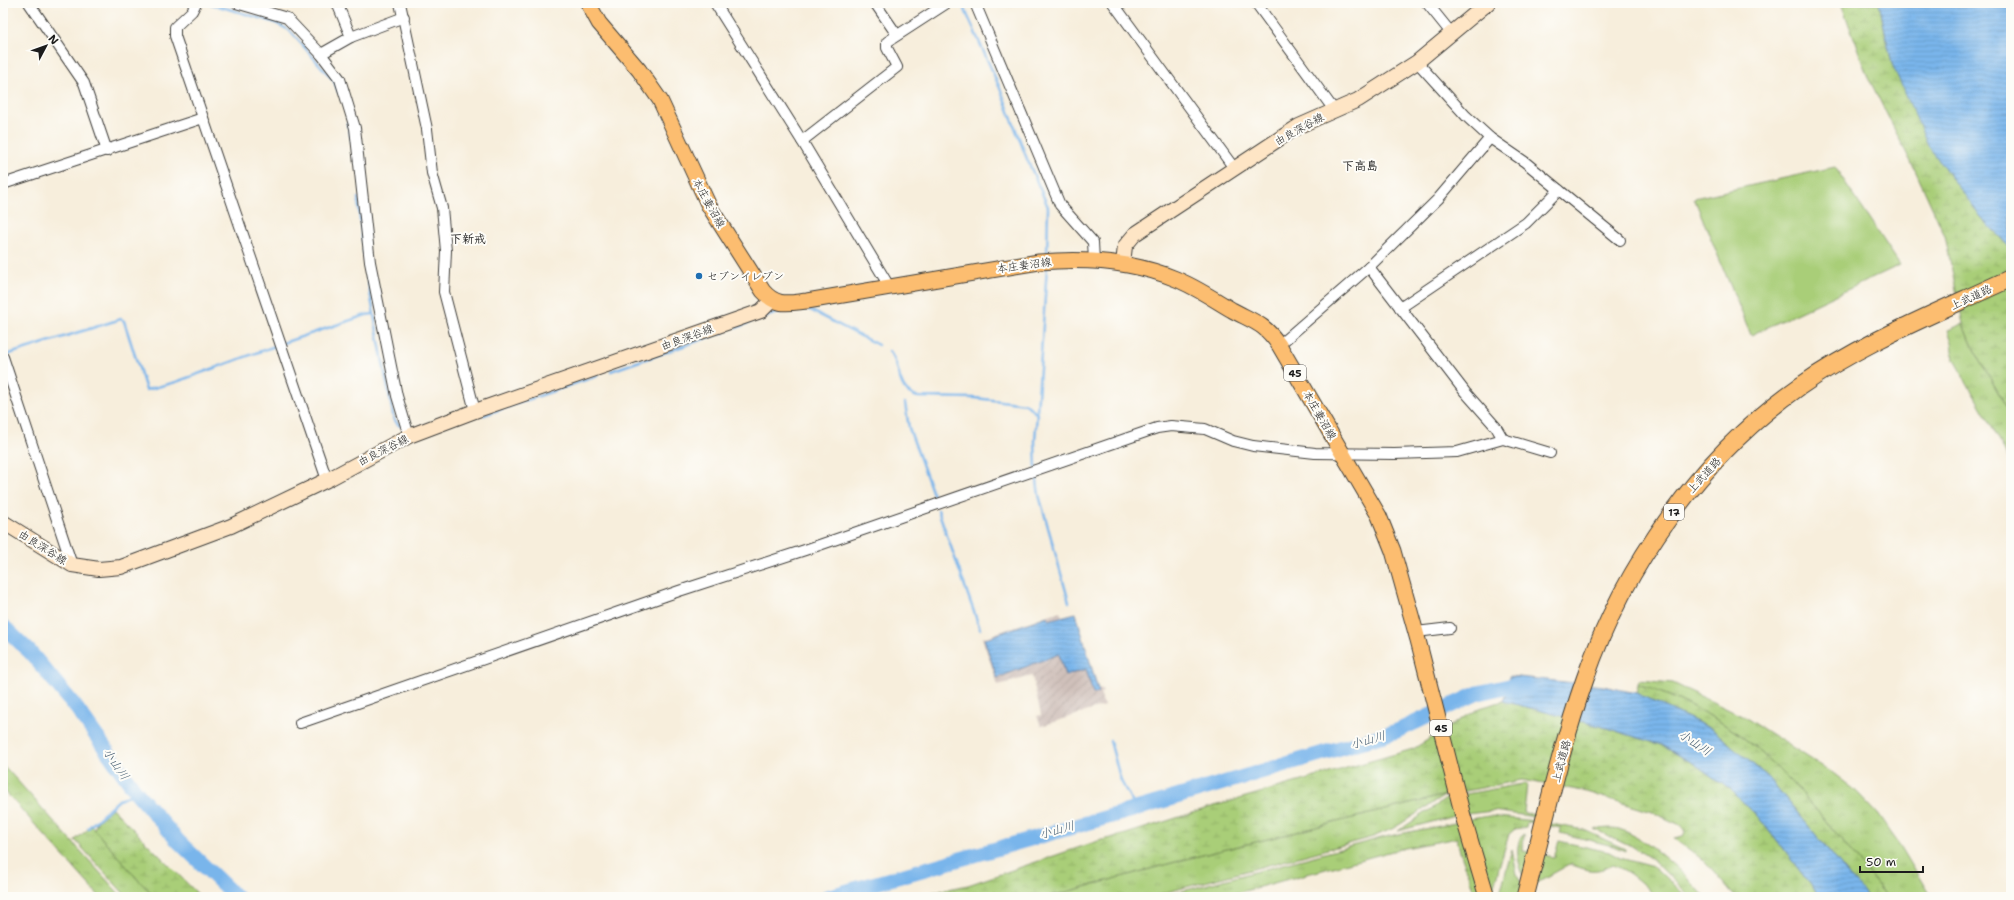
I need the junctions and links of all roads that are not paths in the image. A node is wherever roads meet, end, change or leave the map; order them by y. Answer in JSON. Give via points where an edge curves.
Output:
{"nodes":[{"id":1,"x":29,"y":3,"type":"edge"},
{"id":2,"x":196,"y":3,"type":"edge"},
{"id":3,"x":236,"y":3,"type":"edge"},
{"id":4,"x":337,"y":3,"type":"edge"},
{"id":5,"x":400,"y":3,"type":"edge"},
{"id":6,"x":588,"y":3,"type":"edge"},
{"id":7,"x":716,"y":3,"type":"edge"},
{"id":8,"x":875,"y":3,"type":"edge"},
{"id":9,"x":947,"y":3,"type":"edge"},
{"id":10,"x":975,"y":3,"type":"edge"},
{"id":11,"x":1113,"y":3,"type":"edge"},
{"id":12,"x":1256,"y":3,"type":"edge"},
{"id":13,"x":1427,"y":3,"type":"edge"},
{"id":14,"x":1488,"y":3,"type":"edge"},
{"id":15,"x":404,"y":17,"type":"junction"},
{"id":16,"x":1452,"y":34,"type":"junction"},
{"id":17,"x":897,"y":35,"type":"junction"},
{"id":18,"x":351,"y":37,"type":"junction"},
{"id":19,"x":321,"y":54,"type":"junction"},
{"id":20,"x":1416,"y":62,"type":"junction"},
{"id":21,"x":1334,"y":110,"type":"junction"},
{"id":22,"x":203,"y":118,"type":"junction"},
{"id":23,"x":1490,"y":138,"type":"junction"},
{"id":24,"x":802,"y":141,"type":"junction"},
{"id":25,"x":107,"y":151,"type":"junction"},
{"id":26,"x":1234,"y":168,"type":"junction"},
{"id":27,"x":3,"y":184,"type":"edge"},
{"id":28,"x":1559,"y":190,"type":"junction"},
{"id":29,"x":1620,"y":240,"type":"dead end"},
{"id":30,"x":1094,"y":261,"type":"junction"},
{"id":31,"x":1123,"y":264,"type":"junction"},
{"id":32,"x":1369,"y":267,"type":"junction"},
{"id":33,"x":2011,"y":278,"type":"edge"},
{"id":34,"x":887,"y":287,"type":"junction"},
{"id":35,"x":772,"y":300,"type":"junction"},
{"id":36,"x":1400,"y":308,"type":"junction"},
{"id":37,"x":1279,"y":345,"type":"junction"},
{"id":38,"x":3,"y":357,"type":"edge"},
{"id":39,"x":475,"y":411,"type":"junction"},
{"id":40,"x":409,"y":436,"type":"junction"},
{"id":41,"x":1503,"y":439,"type":"junction"},
{"id":42,"x":1550,"y":453,"type":"dead end"},
{"id":43,"x":1343,"y":454,"type":"junction"},
{"id":44,"x":327,"y":480,"type":"junction"},
{"id":45,"x":3,"y":522,"type":"edge"},
{"id":46,"x":72,"y":565,"type":"junction"},
{"id":47,"x":1450,"y":628,"type":"dead end"},
{"id":48,"x":1417,"y":636,"type":"junction"},
{"id":49,"x":300,"y":722,"type":"dead end"},
{"id":50,"x":1487,"y":897,"type":"edge"},
{"id":51,"x":1525,"y":897,"type":"edge"}],
"edges":[{"from":1,"to":25,"type":"street","via":[[84,84]]},
{"from":2,"to":22,"type":"street","via":[[174,31]]},
{"from":3,"to":19,"type":"street","via":[[287,18]]},
{"from":4,"to":18,"type":"street"},
{"from":5,"to":15,"type":"street"},
{"from":6,"to":35,"type":"main road","name":"本庄妻沼線","via":[[599,23],[639,70],[660,100],[709,206],[763,291]]},
{"from":7,"to":24,"type":"street"},
{"from":8,"to":17,"type":"street"},
{"from":9,"to":17,"type":"street"},
{"from":10,"to":30,"type":"street","via":[[1060,204],[1093,242]]},
{"from":11,"to":26,"type":"street"},
{"from":12,"to":21,"type":"street"},
{"from":13,"to":16,"type":"street"},
{"from":14,"to":16,"type":"main road","name":"由良深谷線"},
{"from":15,"to":18,"type":"street"},
{"from":15,"to":39,"type":"street","via":[[427,129],[432,174],[442,208],[446,251],[444,292]]},
{"from":16,"to":20,"type":"main road","name":"由良深谷線"},
{"from":17,"to":24,"type":"street","via":[[887,42],[886,48],[897,67]]},
{"from":18,"to":19,"type":"street"},
{"from":19,"to":40,"type":"street","via":[[340,79],[354,119],[370,262],[397,396]]},
{"from":20,"to":21,"type":"main road","name":"由良深谷線","via":[[1358,100]]},
{"from":20,"to":23,"type":"street"},
{"from":21,"to":26,"type":"main road","name":"由良深谷線","via":[[1300,126]]},
{"from":22,"to":25,"type":"street"},
{"from":22,"to":44,"type":"street"},
{"from":23,"to":28,"type":"street"},
{"from":23,"to":32,"type":"street","via":[[1438,199]]},
{"from":24,"to":34,"type":"street","via":[[886,281]]},
{"from":25,"to":27,"type":"street","via":[[75,159]]},
{"from":26,"to":31,"type":"main road","name":"由良深谷線","via":[[1135,234],[1126,246]]},
{"from":28,"to":29,"type":"street"},
{"from":28,"to":36,"type":"street","via":[[1526,223]]},
{"from":30,"to":31,"type":"main road","name":"本庄妻沼線","number":"45"},
{"from":30,"to":34,"type":"main road","name":"本庄妻沼線","number":"45","via":[[1039,262]]},
{"from":31,"to":37,"type":"main road","name":"本庄妻沼線","number":"45","via":[[1159,272],[1195,288],[1255,320],[1266,328]]},
{"from":32,"to":36,"type":"street"},
{"from":32,"to":37,"type":"street"},
{"from":33,"to":51,"type":"highway","name":"上武道路","number":"17","via":[[1872,343],[1808,381],[1753,424],[1687,494],[1663,525],[1631,577],[1598,644],[1584,680],[1565,744]]},
{"from":34,"to":35,"type":"main road","name":"本庄妻沼線","number":"45","via":[[807,301],[785,303]]},
{"from":35,"to":39,"type":"main road","name":"由良深谷線","via":[[761,311]]},
{"from":36,"to":41,"type":"street"},
{"from":37,"to":43,"type":"main road","name":"本庄妻沼線","number":"45"},
{"from":38,"to":46,"type":"street"},
{"from":39,"to":40,"type":"main road","name":"由良深谷線"},
{"from":40,"to":44,"type":"main road","name":"由良深谷線"},
{"from":41,"to":42,"type":"street"},
{"from":41,"to":43,"type":"street","via":[[1457,452]]},
{"from":43,"to":48,"type":"main road","name":"本庄妻沼線","number":"45","via":[[1379,516],[1400,570]]},
{"from":43,"to":49,"type":"street","via":[[1292,452],[1233,441],[1205,430],[1171,426],[1156,428]]},
{"from":44,"to":46,"type":"main road","name":"由良深谷線","via":[[231,526],[121,567],[99,570]]},
{"from":45,"to":46,"type":"main road","name":"由良深谷線"},
{"from":47,"to":48,"type":"street"},
{"from":48,"to":50,"type":"main road","number":"45","via":[[1463,816]]}]}
